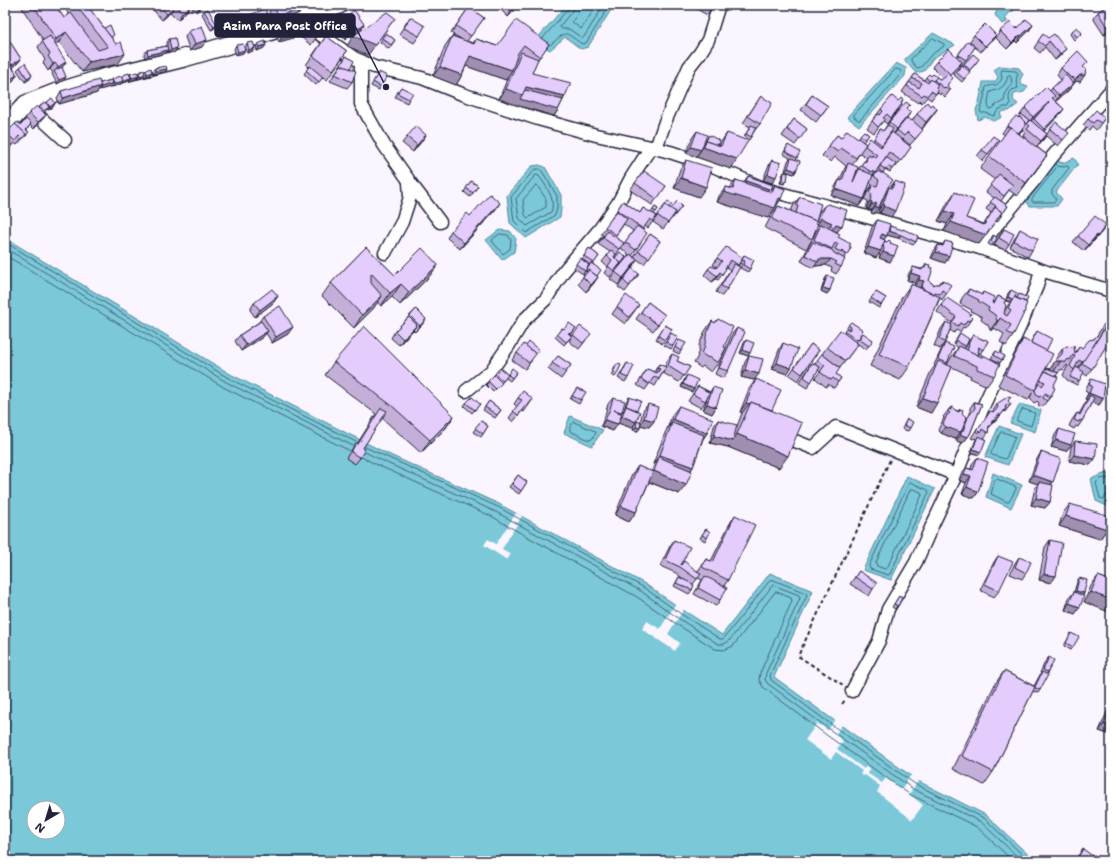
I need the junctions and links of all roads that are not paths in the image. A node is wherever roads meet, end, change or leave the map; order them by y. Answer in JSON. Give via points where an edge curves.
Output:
{"nodes":[{"id":1,"x":339,"y":5,"type":"edge"},
{"id":2,"x":720,"y":5,"type":"edge"},
{"id":3,"x":301,"y":21,"type":"junction"},
{"id":4,"x":361,"y":61,"type":"junction"},
{"id":5,"x":1111,"y":90,"type":"edge"},
{"id":6,"x":26,"y":104,"type":"junction"},
{"id":7,"x":5,"y":127,"type":"edge"},
{"id":8,"x":65,"y":140,"type":"dead end"},
{"id":9,"x":653,"y":147,"type":"junction"},
{"id":10,"x":408,"y":180,"type":"junction"},
{"id":11,"x":440,"y":222,"type":"dead end"},
{"id":12,"x":980,"y":248,"type":"junction"},
{"id":13,"x":385,"y":253,"type":"dead end"},
{"id":14,"x":1041,"y":270,"type":"junction"},
{"id":15,"x":1111,"y":291,"type":"edge"},
{"id":16,"x":466,"y":391,"type":"dead end"},
{"id":17,"x":795,"y":441,"type":"edge"},
{"id":18,"x":956,"y":475,"type":"junction"},
{"id":19,"x":852,"y":691,"type":"road end"}],
"edges":[{"from":1,"to":3,"type":"main road"},
{"from":2,"to":9,"type":"street","via":[[708,40],[688,67]]},
{"from":3,"to":4,"type":"street"},
{"from":3,"to":6,"type":"main road","via":[[184,58],[57,92]]},
{"from":4,"to":9,"type":"street","via":[[374,67],[422,78],[538,119]]},
{"from":4,"to":10,"type":"street","via":[[361,104],[384,145]]},
{"from":5,"to":12,"type":"street","via":[[1052,157]]},
{"from":6,"to":7,"type":"main road"},
{"from":6,"to":8,"type":"street"},
{"from":9,"to":12,"type":"street","via":[[713,166],[765,189]]},
{"from":9,"to":16,"type":"street","via":[[599,230],[564,272],[546,299],[524,320],[491,371]]},
{"from":10,"to":11,"type":"street"},
{"from":10,"to":13,"type":"street","via":[[410,197],[402,222]]},
{"from":12,"to":14,"type":"street"},
{"from":14,"to":15,"type":"street"},
{"from":14,"to":18,"type":"street","via":[[1037,286]]},
{"from":17,"to":18,"type":"street","via":[[813,448],[836,427]]},
{"from":18,"to":19,"type":"street","via":[[916,562],[888,609],[879,641]]}]}
